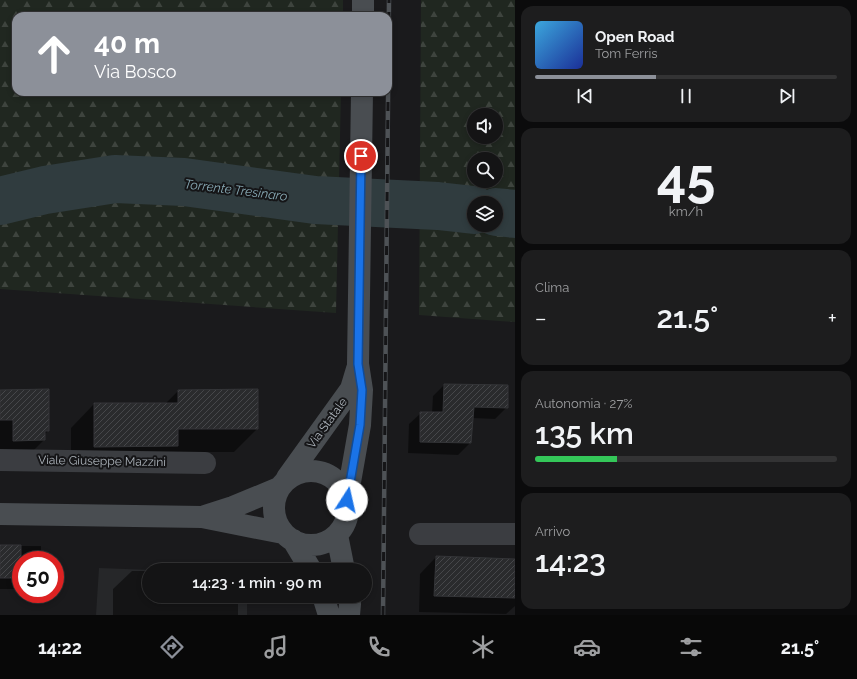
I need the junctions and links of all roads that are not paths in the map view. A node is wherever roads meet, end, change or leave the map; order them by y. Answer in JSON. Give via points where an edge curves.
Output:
{"nodes":[{"id":1,"x":363,"y":0,"type":"edge"},
{"id":2,"x":363,"y":12,"type":"edge"},
{"id":3,"x":362,"y":96,"type":"edge"},
{"id":4,"x":359,"y":355,"type":"junction"},
{"id":5,"x":0,"y":460,"type":"edge"},
{"id":6,"x":205,"y":463,"type":"dead end"},
{"id":7,"x":283,"y":483,"type":"junction"},
{"id":8,"x":347,"y":500,"type":"junction"},
{"id":9,"x":0,"y":514,"type":"edge"},
{"id":10,"x":202,"y":517,"type":"junction"},
{"id":11,"x":420,"y":534,"type":"dead end"},
{"id":12,"x":515,"y":534,"type":"edge"},
{"id":13,"x":336,"y":535,"type":"junction"},
{"id":14,"x":288,"y":537,"type":"junction"},
{"id":15,"x":306,"y":563,"type":"edge"},
{"id":16,"x":342,"y":563,"type":"edge"},
{"id":17,"x":325,"y":603,"type":"edge"},
{"id":18,"x":350,"y":603,"type":"edge"},
{"id":19,"x":329,"y":615,"type":"edge"},
{"id":20,"x":350,"y":615,"type":"edge"}],
"edges":[{"from":1,"to":2,"type":"main road"},
{"from":3,"to":4,"type":"main road"},
{"from":4,"to":7,"type":"main road","name":"Via Statale","via":[[351,389]]},
{"from":4,"to":8,"type":"main road","name":"Via Statale","via":[[362,390],[360,425]]},
{"from":5,"to":6,"type":"street","name":"Viale Giuseppe Mazzini"},
{"from":7,"to":8,"type":"main road","name":"Via Statale","via":[[298,473],[310,470],[322,472],[340,484]]},
{"from":7,"to":10,"type":"main road","via":[[233,507]]},
{"from":7,"to":14,"type":"main road","name":"Via Statale","via":[[275,499],[274,511],[277,523]]},
{"from":8,"to":13,"type":"main road","name":"Via Statale","via":[[348,516]]},
{"from":9,"to":10,"type":"main road"},
{"from":10,"to":14,"type":"main road"},
{"from":11,"to":12,"type":"street"},
{"from":13,"to":14,"type":"main road","via":[[316,544],[305,544]]},
{"from":13,"to":16,"type":"main road"},
{"from":14,"to":15,"type":"main road","name":"Via Statale"},
{"from":17,"to":19,"type":"main road"},
{"from":18,"to":20,"type":"main road"}]}
